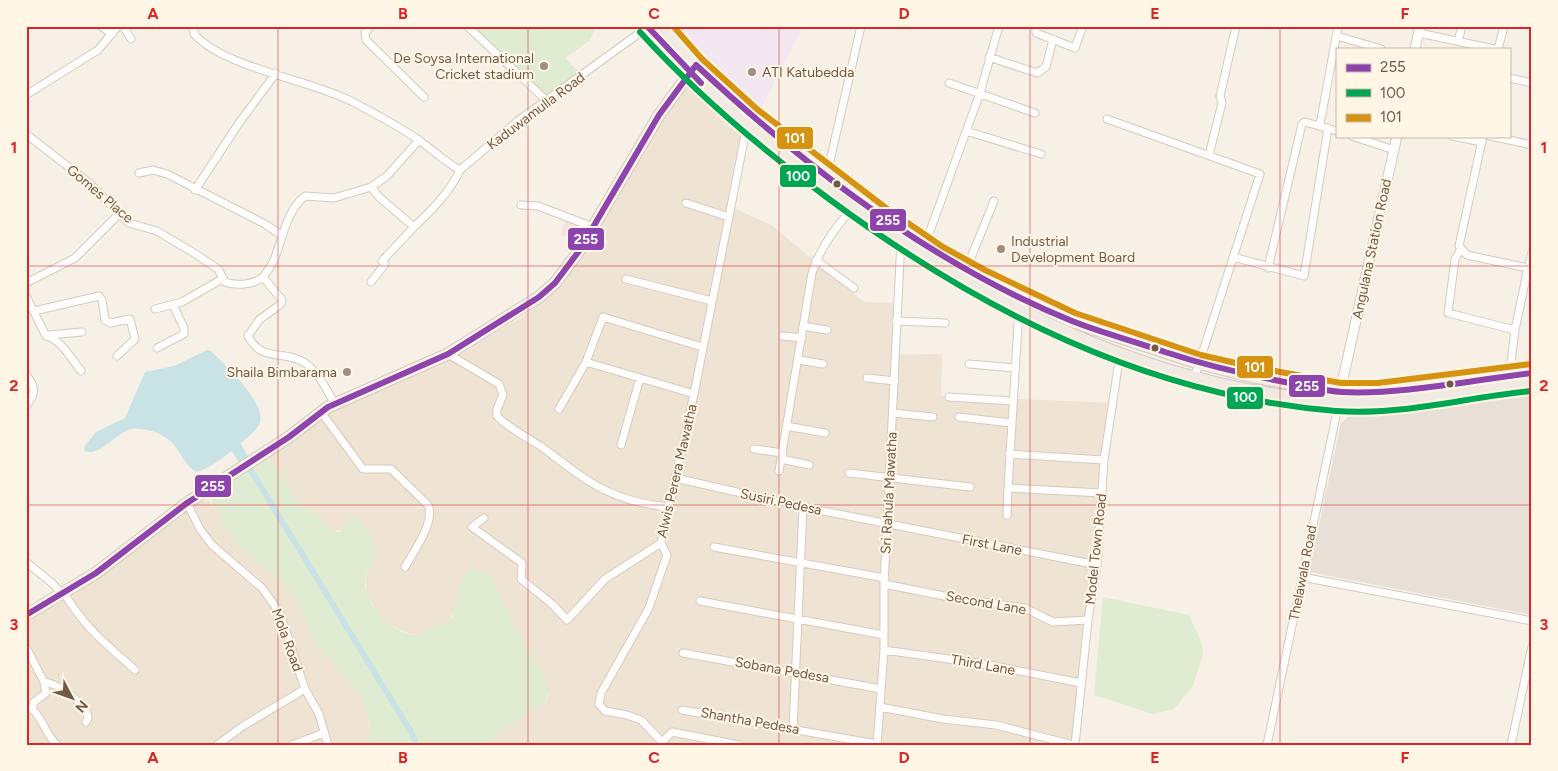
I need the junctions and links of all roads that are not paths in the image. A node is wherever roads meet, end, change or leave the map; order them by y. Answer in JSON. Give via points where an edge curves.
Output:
{"nodes":[{"id":1,"x":101,"y":26,"type":"edge"},
{"id":2,"x":118,"y":26,"type":"edge"},
{"id":3,"x":123,"y":26,"type":"edge"},
{"id":4,"x":194,"y":26,"type":"edge"},
{"id":5,"x":371,"y":26,"type":"edge"},
{"id":6,"x":468,"y":26,"type":"edge"},
{"id":7,"x":861,"y":26,"type":"edge"},
{"id":8,"x":998,"y":26,"type":"edge"},
{"id":9,"x":1036,"y":26,"type":"edge"},
{"id":10,"x":1083,"y":26,"type":"edge"},
{"id":11,"x":1236,"y":26,"type":"edge"},
{"id":12,"x":1338,"y":26,"type":"edge"},
{"id":13,"x":1462,"y":26,"type":"edge"},
{"id":14,"x":1504,"y":26,"type":"edge"},
{"id":15,"x":652,"y":27,"type":"edge"},
{"id":16,"x":1419,"y":30,"type":"edge"},
{"id":17,"x":112,"y":34,"type":"junction"},
{"id":18,"x":1337,"y":36,"type":"junction"},
{"id":19,"x":1053,"y":39,"type":"junction"},
{"id":20,"x":131,"y":40,"type":"dead end"},
{"id":21,"x":1458,"y":42,"type":"junction"},
{"id":22,"x":1378,"y":48,"type":"edge"},
{"id":23,"x":1415,"y":48,"type":"edge"},
{"id":24,"x":1489,"y":48,"type":"edge"},
{"id":25,"x":1498,"y":48,"type":"edge"},
{"id":26,"x":989,"y":56,"type":"junction"},
{"id":27,"x":693,"y":68,"type":"junction"},
{"id":28,"x":276,"y":73,"type":"junction"},
{"id":29,"x":1510,"y":78,"type":"edge"},
{"id":30,"x":949,"y":83,"type":"dead end"},
{"id":31,"x":1532,"y":83,"type":"edge"},
{"id":32,"x":980,"y":93,"type":"junction"},
{"id":33,"x":26,"y":95,"type":"edge"},
{"id":34,"x":424,"y":97,"type":"dead end"},
{"id":35,"x":547,"y":101,"type":"junction"},
{"id":36,"x":1035,"y":113,"type":"dead end"},
{"id":37,"x":1108,"y":119,"type":"dead end"},
{"id":38,"x":747,"y":125,"type":"junction"},
{"id":39,"x":1324,"y":127,"type":"junction"},
{"id":40,"x":966,"y":130,"type":"junction"},
{"id":41,"x":1336,"y":131,"type":"edge"},
{"id":42,"x":26,"y":134,"type":"edge"},
{"id":43,"x":1358,"y":138,"type":"edge"},
{"id":44,"x":1397,"y":138,"type":"edge"},
{"id":45,"x":1498,"y":138,"type":"edge"},
{"id":46,"x":1483,"y":139,"type":"edge"},
{"id":47,"x":419,"y":140,"type":"junction"},
{"id":48,"x":1532,"y":146,"type":"edge"},
{"id":49,"x":1394,"y":150,"type":"junction"},
{"id":50,"x":1041,"y":154,"type":"dead end"},
{"id":51,"x":1209,"y":155,"type":"junction"},
{"id":52,"x":460,"y":170,"type":"junction"},
{"id":53,"x":139,"y":173,"type":"dead end"},
{"id":54,"x":824,"y":178,"type":"junction"},
{"id":55,"x":371,"y":187,"type":"junction"},
{"id":56,"x":195,"y":190,"type":"junction"},
{"id":57,"x":994,"y":201,"type":"dead end"},
{"id":58,"x":686,"y":203,"type":"dead end"},
{"id":59,"x":521,"y":205,"type":"dead end"},
{"id":60,"x":854,"y":207,"type":"junction"},
{"id":61,"x":119,"y":214,"type":"junction"},
{"id":62,"x":729,"y":217,"type":"junction"},
{"id":63,"x":593,"y":226,"type":"junction"},
{"id":64,"x":414,"y":227,"type":"junction"},
{"id":65,"x":281,"y":235,"type":"junction"},
{"id":66,"x":901,"y":240,"type":"junction"},
{"id":67,"x":925,"y":245,"type":"junction"},
{"id":68,"x":1461,"y":249,"type":"junction"},
{"id":69,"x":1532,"y":252,"type":"edge"},
{"id":70,"x":1233,"y":257,"type":"junction"},
{"id":71,"x":816,"y":260,"type":"junction"},
{"id":72,"x":1268,"y":268,"type":"junction"},
{"id":73,"x":1528,"y":268,"type":"junction"},
{"id":74,"x":966,"y":270,"type":"junction"},
{"id":75,"x":263,"y":277,"type":"junction"},
{"id":76,"x":222,"y":279,"type":"junction"},
{"id":77,"x":626,"y":279,"type":"dead end"},
{"id":78,"x":371,"y":282,"type":"dead end"},
{"id":79,"x":26,"y":283,"type":"edge"},
{"id":80,"x":854,"y":288,"type":"dead end"},
{"id":81,"x":27,"y":301,"type":"edge"},
{"id":82,"x":712,"y":301,"type":"junction"},
{"id":83,"x":173,"y":305,"type":"junction"},
{"id":84,"x":1020,"y":305,"type":"junction"},
{"id":85,"x":155,"y":310,"type":"dead end"},
{"id":86,"x":34,"y":311,"type":"junction"},
{"id":87,"x":896,"y":321,"type":"junction"},
{"id":88,"x":945,"y":324,"type":"dead end"},
{"id":89,"x":803,"y":326,"type":"junction"},
{"id":90,"x":827,"y":330,"type":"dead end"},
{"id":91,"x":1515,"y":330,"type":"junction"},
{"id":92,"x":82,"y":332,"type":"dead end"},
{"id":93,"x":46,"y":336,"type":"junction"},
{"id":94,"x":783,"y":336,"type":"dead end"},
{"id":95,"x":802,"y":338,"type":"junction"},
{"id":96,"x":156,"y":348,"type":"dead end"},
{"id":97,"x":702,"y":348,"type":"junction"},
{"id":98,"x":448,"y":354,"type":"junction"},
{"id":99,"x":1120,"y":354,"type":"junction"},
{"id":100,"x":117,"y":356,"type":"dead end"},
{"id":101,"x":799,"y":360,"type":"junction"},
{"id":102,"x":586,"y":362,"type":"junction"},
{"id":103,"x":823,"y":364,"type":"dead end"},
{"id":104,"x":969,"y":364,"type":"dead end"},
{"id":105,"x":1199,"y":364,"type":"junction"},
{"id":106,"x":1015,"y":368,"type":"junction"},
{"id":107,"x":81,"y":371,"type":"dead end"},
{"id":108,"x":1532,"y":372,"type":"edge"},
{"id":109,"x":26,"y":375,"type":"edge"},
{"id":110,"x":1195,"y":376,"type":"junction"},
{"id":111,"x":640,"y":378,"type":"junction"},
{"id":112,"x":867,"y":378,"type":"dead end"},
{"id":113,"x":1509,"y":379,"type":"junction"},
{"id":114,"x":895,"y":381,"type":"junction"},
{"id":115,"x":1532,"y":382,"type":"edge"},
{"id":116,"x":694,"y":394,"type":"junction"},
{"id":117,"x":949,"y":397,"type":"dead end"},
{"id":118,"x":1339,"y":397,"type":"junction"},
{"id":119,"x":1013,"y":401,"type":"junction"},
{"id":120,"x":335,"y":404,"type":"junction"},
{"id":121,"x":26,"y":406,"type":"edge"},
{"id":122,"x":559,"y":409,"type":"dead end"},
{"id":123,"x":321,"y":412,"type":"junction"},
{"id":124,"x":893,"y":413,"type":"junction"},
{"id":125,"x":933,"y":417,"type":"dead end"},
{"id":126,"x":958,"y":417,"type":"dead end"},
{"id":127,"x":1011,"y":423,"type":"junction"},
{"id":128,"x":786,"y":426,"type":"junction"},
{"id":129,"x":825,"y":433,"type":"dead end"},
{"id":130,"x":621,"y":445,"type":"dead end"},
{"id":131,"x":754,"y":449,"type":"dead end"},
{"id":132,"x":1009,"y":454,"type":"junction"},
{"id":133,"x":782,"y":456,"type":"junction"},
{"id":134,"x":1104,"y":460,"type":"junction"},
{"id":135,"x":809,"y":465,"type":"dead end"},
{"id":136,"x":779,"y":471,"type":"dead end"},
{"id":137,"x":849,"y":473,"type":"dead end"},
{"id":138,"x":675,"y":478,"type":"junction"},
{"id":139,"x":889,"y":478,"type":"junction"},
{"id":140,"x":970,"y":487,"type":"dead end"},
{"id":141,"x":1008,"y":488,"type":"junction"},
{"id":142,"x":1102,"y":493,"type":"junction"},
{"id":143,"x":188,"y":503,"type":"junction"},
{"id":144,"x":668,"y":507,"type":"junction"},
{"id":145,"x":803,"y":507,"type":"junction"},
{"id":146,"x":1006,"y":515,"type":"dead end"},
{"id":147,"x":484,"y":518,"type":"dead end"},
{"id":148,"x":887,"y":524,"type":"junction"},
{"id":149,"x":661,"y":543,"type":"junction"},
{"id":150,"x":714,"y":547,"type":"dead end"},
{"id":151,"x":26,"y":562,"type":"edge"},
{"id":152,"x":800,"y":562,"type":"junction"},
{"id":153,"x":1097,"y":565,"type":"junction"},
{"id":154,"x":404,"y":567,"type":"dead end"},
{"id":155,"x":1302,"y":577,"type":"junction"},
{"id":156,"x":884,"y":581,"type":"junction"},
{"id":157,"x":63,"y":594,"type":"junction"},
{"id":158,"x":700,"y":601,"type":"dead end"},
{"id":159,"x":26,"y":615,"type":"edge"},
{"id":160,"x":796,"y":619,"type":"junction"},
{"id":161,"x":1088,"y":620,"type":"junction"},
{"id":162,"x":1532,"y":621,"type":"edge"},
{"id":163,"x":884,"y":635,"type":"junction"},
{"id":164,"x":1532,"y":646,"type":"edge"},
{"id":165,"x":26,"y":647,"type":"edge"},
{"id":166,"x":884,"y":650,"type":"junction"},
{"id":167,"x":682,"y":653,"type":"dead end"},
{"id":168,"x":135,"y":670,"type":"dead end"},
{"id":169,"x":795,"y":672,"type":"junction"},
{"id":170,"x":44,"y":682,"type":"junction"},
{"id":171,"x":1081,"y":683,"type":"junction"},
{"id":172,"x":305,"y":689,"type":"junction"},
{"id":173,"x":881,"y":689,"type":"junction"},
{"id":174,"x":880,"y":707,"type":"junction"},
{"id":175,"x":682,"y":710,"type":"dead end"},
{"id":176,"x":86,"y":722,"type":"dead end"},
{"id":177,"x":793,"y":729,"type":"junction"},
{"id":178,"x":324,"y":733,"type":"junction"},
{"id":179,"x":877,"y":744,"type":"edge"},
{"id":180,"x":57,"y":745,"type":"edge"},
{"id":181,"x":217,"y":745,"type":"edge"},
{"id":182,"x":292,"y":745,"type":"edge"},
{"id":183,"x":328,"y":745,"type":"edge"},
{"id":184,"x":739,"y":745,"type":"edge"},
{"id":185,"x":1074,"y":745,"type":"edge"},
{"id":186,"x":1267,"y":745,"type":"edge"},
{"id":187,"x":1511,"y":745,"type":"edge"}],
"edges":[{"from":1,"to":17,"type":"street"},
{"from":2,"to":17,"type":"street"},
{"from":3,"to":20,"type":"street"},
{"from":4,"to":28,"type":"street","via":[[194,34],[216,50],[236,61]]},
{"from":5,"to":34,"type":"street","via":[[365,33],[366,40]]},
{"from":6,"to":35,"type":"street"},
{"from":7,"to":54,"type":"street"},
{"from":8,"to":26,"type":"street"},
{"from":9,"to":19,"type":"street","via":[[1036,33]]},
{"from":10,"to":19,"type":"street","via":[[1076,48]]},
{"from":11,"to":51,"type":"street"},
{"from":12,"to":18,"type":"street"},
{"from":13,"to":21,"type":"street"},
{"from":14,"to":25,"type":"street"},
{"from":15,"to":27,"type":"highway"},
{"from":15,"to":35,"type":"street","name":"Kaduwamulla Road"},
{"from":16,"to":21,"type":"street"},
{"from":16,"to":23,"type":"street"},
{"from":17,"to":33,"type":"street","via":[[98,50]]},
{"from":18,"to":22,"type":"street"},
{"from":18,"to":39,"type":"street"},
{"from":19,"to":26,"type":"street","via":[[1046,67],[1037,73]]},
{"from":21,"to":24,"type":"street"},
{"from":26,"to":32,"type":"street"},
{"from":27,"to":38,"type":"highway"},
{"from":27,"to":54,"type":"highway"},
{"from":27,"to":63,"type":"main road","via":[[659,115]]},
{"from":28,"to":47,"type":"street","via":[[351,101]]},
{"from":28,"to":56,"type":"street"},
{"from":29,"to":31,"type":"street"},
{"from":30,"to":32,"type":"street"},
{"from":32,"to":36,"type":"street"},
{"from":32,"to":40,"type":"street"},
{"from":35,"to":52,"type":"street","name":"Kaduwamulla Road","via":[[519,120]]},
{"from":37,"to":51,"type":"street"},
{"from":38,"to":54,"type":"highway"},
{"from":38,"to":62,"type":"street","name":"Alwis Perera Mawatha"},
{"from":39,"to":41,"type":"street"},
{"from":39,"to":72,"type":"street","via":[[1302,124]]},
{"from":39,"to":72,"type":"street","via":[[1305,275]]},
{"from":40,"to":50,"type":"street"},
{"from":40,"to":67,"type":"street"},
{"from":42,"to":61,"type":"street","name":"Gomes Place","via":[[88,182]]},
{"from":43,"to":49,"type":"street"},
{"from":44,"to":49,"type":"street","name":"Angulana Station Road"},
{"from":45,"to":48,"type":"street"},
{"from":46,"to":68,"type":"street","via":[[1459,242]]},
{"from":47,"to":52,"type":"street"},
{"from":47,"to":55,"type":"street","via":[[387,176]]},
{"from":49,"to":118,"type":"street","name":"Angulana Station Road"},
{"from":51,"to":70,"type":"street","via":[[1260,174]]},
{"from":52,"to":64,"type":"street","name":"Kaduwamulla Road","via":[[428,214]]},
{"from":53,"to":56,"type":"street","via":[[157,170]]},
{"from":54,"to":60,"type":"highway"},
{"from":54,"to":67,"type":"highway"},
{"from":55,"to":64,"type":"street"},
{"from":55,"to":65,"type":"street","via":[[334,198],[305,196]]},
{"from":56,"to":65,"type":"street"},
{"from":57,"to":74,"type":"street"},
{"from":58,"to":62,"type":"street"},
{"from":59,"to":63,"type":"street","via":[[538,206]]},
{"from":60,"to":66,"type":"highway"},
{"from":60,"to":71,"type":"street","via":[[838,224]]},
{"from":61,"to":76,"type":"street","name":"Gomes Place","via":[[129,223],[158,231],[213,265]]},
{"from":61,"to":79,"type":"street","via":[[75,258]]},
{"from":62,"to":82,"type":"street","name":"Alwis Perera Mawatha"},
{"from":63,"to":98,"type":"main road","via":[[555,283],[522,309]]},
{"from":64,"to":78,"type":"street","name":"Kaduwamulla Road","via":[[382,261],[385,264]]},
{"from":65,"to":75,"type":"street","via":[[273,262]]},
{"from":66,"to":84,"type":"highway","via":[[933,262]]},
{"from":66,"to":87,"type":"street","name":"Sri Rahula Mawatha"},
{"from":67,"to":74,"type":"highway"},
{"from":68,"to":73,"type":"street","via":[[1467,255]]},
{"from":68,"to":91,"type":"street","via":[[1454,259],[1448,313]]},
{"from":69,"to":73,"type":"street"},
{"from":70,"to":72,"type":"street"},
{"from":70,"to":105,"type":"street"},
{"from":71,"to":80,"type":"street"},
{"from":71,"to":89,"type":"street"},
{"from":73,"to":91,"type":"street"},
{"from":74,"to":84,"type":"highway"},
{"from":75,"to":76,"type":"street","via":[[257,282],[232,285]]},
{"from":75,"to":120,"type":"street","via":[[282,300],[252,328],[248,336],[253,346],[261,352],[305,362]]},
{"from":76,"to":83,"type":"street"},
{"from":77,"to":82,"type":"street"},
{"from":81,"to":86,"type":"street"},
{"from":82,"to":97,"type":"street","name":"Alwis Perera Mawatha"},
{"from":83,"to":85,"type":"street"},
{"from":83,"to":96,"type":"street","via":[[184,334]]},
{"from":84,"to":99,"type":"highway","via":[[1083,339]]},
{"from":84,"to":105,"type":"highway"},
{"from":84,"to":106,"type":"street"},
{"from":86,"to":93,"type":"street"},
{"from":86,"to":100,"type":"street","via":[[99,296],[107,323],[130,319],[133,324],[135,339]]},
{"from":87,"to":88,"type":"street"},
{"from":87,"to":114,"type":"street","name":"Sri Rahula Mawatha"},
{"from":89,"to":90,"type":"street"},
{"from":89,"to":95,"type":"street"},
{"from":91,"to":113,"type":"street"},
{"from":92,"to":93,"type":"street"},
{"from":93,"to":107,"type":"street","via":[[58,342]]},
{"from":94,"to":95,"type":"street"},
{"from":95,"to":101,"type":"street"},
{"from":97,"to":102,"type":"street","via":[[603,317]]},
{"from":97,"to":116,"type":"street","name":"Alwis Perera Mawatha"},
{"from":98,"to":120,"type":"main road"},
{"from":98,"to":144,"type":"street","via":[[499,384],[503,395],[497,416],[568,468],[600,489],[622,498]]},
{"from":99,"to":110,"type":"highway"},
{"from":99,"to":134,"type":"street","name":"Model Town Road"},
{"from":101,"to":103,"type":"street"},
{"from":101,"to":128,"type":"street"},
{"from":102,"to":111,"type":"street"},
{"from":102,"to":122,"type":"street"},
{"from":104,"to":106,"type":"street"},
{"from":105,"to":110,"type":"street"},
{"from":105,"to":118,"type":"highway"},
{"from":106,"to":119,"type":"street"},
{"from":108,"to":113,"type":"highway"},
{"from":109,"to":121,"type":"street","via":[[34,390]]},
{"from":110,"to":118,"type":"highway","via":[[1292,396]]},
{"from":111,"to":116,"type":"street"},
{"from":111,"to":130,"type":"street"},
{"from":112,"to":114,"type":"street"},
{"from":113,"to":115,"type":"highway"},
{"from":113,"to":118,"type":"highway"},
{"from":114,"to":124,"type":"street","name":"Sri Rahula Mawatha"},
{"from":116,"to":138,"type":"street","name":"Alwis Perera Mawatha"},
{"from":117,"to":119,"type":"street"},
{"from":118,"to":155,"type":"street","name":"Thelawala Road"},
{"from":119,"to":127,"type":"street"},
{"from":120,"to":123,"type":"main road"},
{"from":123,"to":143,"type":"main road"},
{"from":123,"to":154,"type":"street","via":[[363,469],[391,469],[431,510],[429,522]]},
{"from":124,"to":125,"type":"street"},
{"from":124,"to":139,"type":"street","name":"Sri Rahula Mawatha"},
{"from":126,"to":127,"type":"street"},
{"from":127,"to":132,"type":"street"},
{"from":128,"to":129,"type":"street"},
{"from":128,"to":133,"type":"street"},
{"from":131,"to":133,"type":"street"},
{"from":132,"to":134,"type":"street"},
{"from":132,"to":141,"type":"street"},
{"from":133,"to":135,"type":"street"},
{"from":133,"to":136,"type":"street"},
{"from":134,"to":142,"type":"street","name":"Model Town Road"},
{"from":137,"to":139,"type":"street"},
{"from":138,"to":144,"type":"street","name":"Alwis Perera Mawatha"},
{"from":138,"to":145,"type":"street","name":"Susiri Pedesa"},
{"from":139,"to":140,"type":"street"},
{"from":139,"to":148,"type":"street","name":"Sri Rahula Mawatha"},
{"from":141,"to":142,"type":"street"},
{"from":141,"to":146,"type":"street"},
{"from":142,"to":153,"type":"street","name":"Model Town Road"},
{"from":143,"to":157,"type":"main road","via":[[114,560]]},
{"from":143,"to":172,"type":"street","name":"Mola Road","via":[[212,545],[272,599],[280,613]]},
{"from":144,"to":149,"type":"street","name":"Alwis Perera Mawatha"},
{"from":145,"to":148,"type":"street","name":"Susiri Pedesa"},
{"from":145,"to":152,"type":"street"},
{"from":147,"to":149,"type":"street","name":"Alwis Perera Mawatha","via":[[472,527],[522,564],[521,579],[567,620],[605,579]]},
{"from":148,"to":153,"type":"street","name":"First Lane"},
{"from":148,"to":156,"type":"street","name":"Sri Rahula Mawatha"},
{"from":149,"to":184,"type":"street","via":[[667,556],[649,608],[601,693],[599,704],[605,711],[641,720],[662,742],[672,732]]},
{"from":150,"to":152,"type":"street","name":"Second Lane"},
{"from":151,"to":157,"type":"street"},
{"from":152,"to":156,"type":"street","name":"Second Lane"},
{"from":152,"to":160,"type":"street"},
{"from":153,"to":161,"type":"street","name":"Model Town Road"},
{"from":155,"to":162,"type":"street"},
{"from":155,"to":186,"type":"street","name":"Thelawala Road"},
{"from":156,"to":161,"type":"street","name":"Second Lane","via":[[954,598],[1025,608],[1053,622]]},
{"from":156,"to":163,"type":"street","name":"Sri Rahula Mawatha"},
{"from":157,"to":159,"type":"main road"},
{"from":157,"to":168,"type":"street","via":[[88,628]]},
{"from":158,"to":160,"type":"street"},
{"from":160,"to":163,"type":"street"},
{"from":160,"to":169,"type":"street"},
{"from":161,"to":171,"type":"street","name":"Model Town Road"},
{"from":163,"to":166,"type":"street","name":"Sri Rahula Mawatha"},
{"from":164,"to":187,"type":"street"},
{"from":165,"to":170,"type":"street"},
{"from":166,"to":171,"type":"street","name":"Third Lane","via":[[984,664]]},
{"from":166,"to":173,"type":"street","name":"Sri Rahula Mawatha"},
{"from":167,"to":169,"type":"street","name":"Sobana Pedesa"},
{"from":169,"to":173,"type":"street","name":"Sobana Pedesa"},
{"from":169,"to":177,"type":"street"},
{"from":170,"to":176,"type":"street","via":[[56,685],[85,709]]},
{"from":170,"to":180,"type":"street","via":[[47,691],[34,702],[32,709]]},
{"from":171,"to":185,"type":"street","name":"Model Town Road"},
{"from":172,"to":178,"type":"street","name":"Mola Road","via":[[319,714]]},
{"from":172,"to":181,"type":"street"},
{"from":173,"to":174,"type":"street","name":"Sri Rahula Mawatha"},
{"from":174,"to":179,"type":"street","name":"Sri Rahula Mawatha"},
{"from":174,"to":185,"type":"street","via":[[996,725]]},
{"from":175,"to":177,"type":"street","name":"Shantha Pedesa"},
{"from":177,"to":179,"type":"street","name":"Shantha Pedesa"},
{"from":178,"to":182,"type":"street"},
{"from":178,"to":183,"type":"street","name":"Mola Road"}]}
